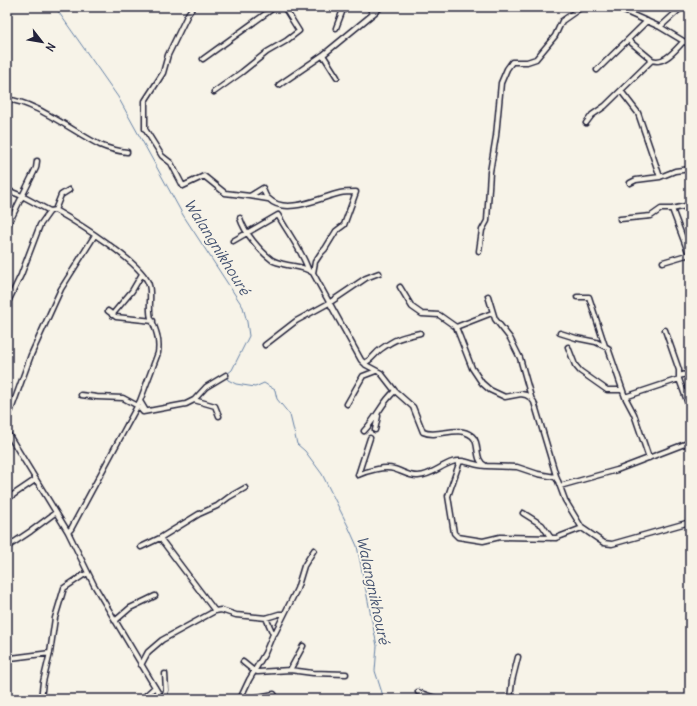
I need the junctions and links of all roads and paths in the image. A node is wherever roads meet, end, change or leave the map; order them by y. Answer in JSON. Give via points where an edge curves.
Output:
{"nodes":[{"id":1,"x":193,"y":7,"type":"edge"},
{"id":2,"x":275,"y":7,"type":"edge"},
{"id":3,"x":284,"y":7,"type":"edge"},
{"id":4,"x":344,"y":7,"type":"edge"},
{"id":5,"x":369,"y":7,"type":"edge"},
{"id":6,"x":380,"y":7,"type":"edge"},
{"id":7,"x":582,"y":7,"type":"edge"},
{"id":8,"x":615,"y":7,"type":"edge"},
{"id":9,"x":682,"y":7,"type":"edge"},
{"id":10,"x":374,"y":14,"type":"junction"},
{"id":11,"x":647,"y":21,"type":"junction"},
{"id":12,"x":660,"y":27,"type":"junction"},
{"id":13,"x":336,"y":28,"type":"dead end"},
{"id":14,"x":628,"y":40,"type":"junction"},
{"id":15,"x":682,"y":42,"type":"junction"},
{"id":16,"x":690,"y":45,"type":"edge"},
{"id":17,"x":323,"y":55,"type":"junction"},
{"id":18,"x":203,"y":59,"type":"dead end"},
{"id":19,"x":652,"y":60,"type":"junction"},
{"id":20,"x":597,"y":70,"type":"dead end"},
{"id":21,"x":337,"y":77,"type":"dead end"},
{"id":22,"x":279,"y":85,"type":"dead end"},
{"id":23,"x":621,"y":91,"type":"junction"},
{"id":24,"x":214,"y":92,"type":"dead end"},
{"id":25,"x":7,"y":100,"type":"edge"},
{"id":26,"x":586,"y":124,"type":"dead end"},
{"id":27,"x":127,"y":152,"type":"dead end"},
{"id":28,"x":37,"y":161,"type":"dead end"},
{"id":29,"x":690,"y":169,"type":"edge"},
{"id":30,"x":660,"y":177,"type":"junction"},
{"id":31,"x":630,"y":183,"type":"dead end"},
{"id":32,"x":7,"y":190,"type":"edge"},
{"id":33,"x":69,"y":190,"type":"dead end"},
{"id":34,"x":22,"y":196,"type":"junction"},
{"id":35,"x":250,"y":196,"type":"junction"},
{"id":36,"x":268,"y":199,"type":"junction"},
{"id":37,"x":690,"y":205,"type":"edge"},
{"id":38,"x":672,"y":209,"type":"junction"},
{"id":39,"x":52,"y":210,"type":"junction"},
{"id":40,"x":240,"y":218,"type":"dead end"},
{"id":41,"x":620,"y":219,"type":"dead end"},
{"id":42,"x":7,"y":227,"type":"edge"},
{"id":43,"x":247,"y":232,"type":"junction"},
{"id":44,"x":95,"y":235,"type":"junction"},
{"id":45,"x":233,"y":241,"type":"dead end"},
{"id":46,"x":479,"y":251,"type":"dead end"},
{"id":47,"x":690,"y":255,"type":"edge"},
{"id":48,"x":663,"y":262,"type":"dead end"},
{"id":49,"x":308,"y":270,"type":"junction"},
{"id":50,"x":312,"y":273,"type":"junction"},
{"id":51,"x":379,"y":273,"type":"dead end"},
{"id":52,"x":142,"y":274,"type":"junction"},
{"id":53,"x":400,"y":286,"type":"dead end"},
{"id":54,"x":488,"y":296,"type":"dead end"},
{"id":55,"x":577,"y":297,"type":"dead end"},
{"id":56,"x":329,"y":303,"type":"junction"},
{"id":57,"x":7,"y":304,"type":"edge"},
{"id":58,"x":108,"y":311,"type":"dead end"},
{"id":59,"x":492,"y":313,"type":"junction"},
{"id":60,"x":112,"y":315,"type":"junction"},
{"id":61,"x":153,"y":321,"type":"junction"},
{"id":62,"x":456,"y":327,"type":"junction"},
{"id":63,"x":666,"y":330,"type":"dead end"},
{"id":64,"x":560,"y":332,"type":"dead end"},
{"id":65,"x":420,"y":333,"type":"dead end"},
{"id":66,"x":265,"y":345,"type":"dead end"},
{"id":67,"x":605,"y":346,"type":"junction"},
{"id":68,"x":568,"y":347,"type":"dead end"},
{"id":69,"x":364,"y":363,"type":"junction"},
{"id":70,"x":376,"y":371,"type":"junction"},
{"id":71,"x":690,"y":373,"type":"edge"},
{"id":72,"x":226,"y":375,"type":"dead end"},
{"id":73,"x":679,"y":378,"type":"junction"},
{"id":74,"x":622,"y":390,"type":"junction"},
{"id":75,"x":395,"y":391,"type":"junction"},
{"id":76,"x":81,"y":395,"type":"dead end"},
{"id":77,"x":625,"y":397,"type":"junction"},
{"id":78,"x":531,"y":398,"type":"junction"},
{"id":79,"x":194,"y":400,"type":"junction"},
{"id":80,"x":140,"y":401,"type":"junction"},
{"id":81,"x":347,"y":404,"type":"dead end"},
{"id":82,"x":138,"y":406,"type":"junction"},
{"id":83,"x":690,"y":408,"type":"edge"},
{"id":84,"x":146,"y":411,"type":"junction"},
{"id":85,"x":378,"y":413,"type":"junction"},
{"id":86,"x":7,"y":415,"type":"edge"},
{"id":87,"x":220,"y":416,"type":"dead end"},
{"id":88,"x":375,"y":430,"type":"dead end"},
{"id":89,"x":364,"y":431,"type":"dead end"},
{"id":90,"x":7,"y":432,"type":"edge"},
{"id":91,"x":370,"y":438,"type":"dead end"},
{"id":92,"x":690,"y":442,"type":"edge"},
{"id":93,"x":649,"y":458,"type":"junction"},
{"id":94,"x":460,"y":461,"type":"junction"},
{"id":95,"x":486,"y":466,"type":"junction"},
{"id":96,"x":35,"y":480,"type":"junction"},
{"id":97,"x":558,"y":481,"type":"junction"},
{"id":98,"x":560,"y":486,"type":"junction"},
{"id":99,"x":245,"y":488,"type":"dead end"},
{"id":100,"x":7,"y":499,"type":"edge"},
{"id":101,"x":55,"y":513,"type":"junction"},
{"id":102,"x":523,"y":514,"type":"dead end"},
{"id":103,"x":690,"y":522,"type":"edge"},
{"id":104,"x":582,"y":528,"type":"junction"},
{"id":105,"x":68,"y":532,"type":"junction"},
{"id":106,"x":160,"y":538,"type":"junction"},
{"id":107,"x":552,"y":538,"type":"junction"},
{"id":108,"x":7,"y":547,"type":"edge"},
{"id":109,"x":141,"y":547,"type":"dead end"},
{"id":110,"x":314,"y":550,"type":"dead end"},
{"id":111,"x":88,"y":573,"type":"junction"},
{"id":112,"x":155,"y":596,"type":"dead end"},
{"id":113,"x":215,"y":611,"type":"junction"},
{"id":114,"x":284,"y":614,"type":"junction"},
{"id":115,"x":266,"y":618,"type":"junction"},
{"id":116,"x":115,"y":621,"type":"junction"},
{"id":117,"x":273,"y":634,"type":"junction"},
{"id":118,"x":303,"y":646,"type":"dead end"},
{"id":119,"x":50,"y":654,"type":"junction"},
{"id":120,"x":518,"y":657,"type":"dead end"},
{"id":121,"x":243,"y":662,"type":"dead end"},
{"id":122,"x":141,"y":665,"type":"junction"},
{"id":123,"x":7,"y":666,"type":"edge"},
{"id":124,"x":290,"y":670,"type":"junction"},
{"id":125,"x":254,"y":671,"type":"junction"},
{"id":126,"x":165,"y":674,"type":"dead end"},
{"id":127,"x":346,"y":674,"type":"dead end"},
{"id":128,"x":155,"y":687,"type":"junction"},
{"id":129,"x":418,"y":692,"type":"dead end"},
{"id":130,"x":42,"y":699,"type":"edge"},
{"id":131,"x":142,"y":699,"type":"edge"},
{"id":132,"x":163,"y":699,"type":"edge"},
{"id":133,"x":241,"y":699,"type":"edge"},
{"id":134,"x":246,"y":699,"type":"edge"},
{"id":135,"x":277,"y":699,"type":"edge"},
{"id":136,"x":438,"y":699,"type":"edge"},
{"id":137,"x":510,"y":699,"type":"edge"}],
"edges":[{"from":1,"to":35,"type":"street","via":[[168,55],[163,73],[145,101],[146,129],[162,156],[171,163],[183,186],[204,176],[225,192]]},
{"from":2,"to":18,"type":"street"},
{"from":3,"to":24,"type":"street","via":[[298,31]]},
{"from":4,"to":13,"type":"street"},
{"from":5,"to":10,"type":"street"},
{"from":6,"to":10,"type":"street"},
{"from":7,"to":46,"type":"street","via":[[562,21],[555,36],[536,59],[512,62],[501,83],[487,221],[482,230]]},
{"from":8,"to":11,"type":"street"},
{"from":9,"to":12,"type":"street"},
{"from":10,"to":17,"type":"street"},
{"from":11,"to":12,"type":"street"},
{"from":11,"to":14,"type":"street"},
{"from":12,"to":15,"type":"street"},
{"from":14,"to":19,"type":"street"},
{"from":14,"to":20,"type":"street"},
{"from":15,"to":16,"type":"street"},
{"from":15,"to":19,"type":"street","via":[[662,60]]},
{"from":17,"to":21,"type":"street"},
{"from":17,"to":22,"type":"street"},
{"from":19,"to":23,"type":"street"},
{"from":23,"to":26,"type":"street","via":[[592,114]]},
{"from":23,"to":30,"type":"street","via":[[638,113]]},
{"from":25,"to":27,"type":"street","via":[[14,99],[37,109],[100,145]]},
{"from":28,"to":34,"type":"street"},
{"from":29,"to":30,"type":"street"},
{"from":30,"to":31,"type":"street"},
{"from":32,"to":34,"type":"street"},
{"from":33,"to":39,"type":"street","via":[[61,195]]},
{"from":34,"to":39,"type":"street"},
{"from":34,"to":42,"type":"street"},
{"from":35,"to":36,"type":"street"},
{"from":35,"to":36,"type":"street","via":[[263,188]]},
{"from":36,"to":50,"type":"street","via":[[285,206],[356,192],[344,225],[336,231],[321,253]]},
{"from":37,"to":38,"type":"street"},
{"from":38,"to":41,"type":"street","via":[[660,209],[651,216]]},
{"from":38,"to":47,"type":"street"},
{"from":39,"to":44,"type":"street"},
{"from":39,"to":57,"type":"street","via":[[40,225]]},
{"from":40,"to":43,"type":"street"},
{"from":43,"to":45,"type":"street"},
{"from":43,"to":49,"type":"street","via":[[273,260]]},
{"from":43,"to":49,"type":"street","via":[[278,215],[304,256]]},
{"from":44,"to":52,"type":"street"},
{"from":44,"to":86,"type":"street","via":[[61,289]]},
{"from":47,"to":48,"type":"street"},
{"from":49,"to":50,"type":"street"},
{"from":50,"to":56,"type":"street"},
{"from":51,"to":56,"type":"street","via":[[366,278]]},
{"from":52,"to":60,"type":"street"},
{"from":52,"to":61,"type":"street","via":[[149,285]]},
{"from":53,"to":62,"type":"street","via":[[412,307],[422,314],[439,315]]},
{"from":54,"to":59,"type":"street"},
{"from":55,"to":67,"type":"street","via":[[589,297]]},
{"from":56,"to":66,"type":"street","via":[[296,321]]},
{"from":56,"to":69,"type":"street"},
{"from":58,"to":60,"type":"street"},
{"from":59,"to":62,"type":"street"},
{"from":59,"to":78,"type":"street","via":[[510,338],[520,358]]},
{"from":60,"to":61,"type":"street"},
{"from":61,"to":80,"type":"street","via":[[160,345]]},
{"from":62,"to":78,"type":"street","via":[[472,368],[482,383],[501,396],[520,394]]},
{"from":63,"to":73,"type":"street","via":[[679,370]]},
{"from":64,"to":67,"type":"street"},
{"from":65,"to":69,"type":"street","via":[[400,337]]},
{"from":67,"to":74,"type":"street","via":[[608,348]]},
{"from":68,"to":74,"type":"street","via":[[580,371],[607,390]]},
{"from":69,"to":70,"type":"street"},
{"from":70,"to":75,"type":"street","via":[[381,373]]},
{"from":70,"to":81,"type":"street","via":[[363,376]]},
{"from":71,"to":73,"type":"street"},
{"from":72,"to":79,"type":"street","via":[[206,387]]},
{"from":73,"to":77,"type":"street"},
{"from":73,"to":83,"type":"street"},
{"from":74,"to":77,"type":"street"},
{"from":75,"to":85,"type":"street"},
{"from":75,"to":95,"type":"street","via":[[413,407],[423,432],[427,434],[463,431],[473,436],[478,457],[482,465]]},
{"from":76,"to":82,"type":"street","via":[[123,398]]},
{"from":77,"to":93,"type":"street","via":[[634,414]]},
{"from":78,"to":97,"type":"street"},
{"from":79,"to":84,"type":"street","via":[[186,404]]},
{"from":79,"to":87,"type":"street","via":[[215,406]]},
{"from":80,"to":82,"type":"street"},
{"from":80,"to":84,"type":"street"},
{"from":82,"to":84,"type":"street","via":[[142,412]]},
{"from":82,"to":105,"type":"street"},
{"from":85,"to":88,"type":"street"},
{"from":85,"to":89,"type":"street","via":[[372,424]]},
{"from":90,"to":96,"type":"street"},
{"from":91,"to":94,"type":"street","via":[[358,475],[369,470],[393,468],[415,477],[437,470],[453,461]]},
{"from":92,"to":93,"type":"street"},
{"from":93,"to":98,"type":"street"},
{"from":94,"to":95,"type":"street"},
{"from":94,"to":107,"type":"street","via":[[448,496],[454,533],[458,538],[483,541],[500,537]]},
{"from":95,"to":97,"type":"street","via":[[516,467],[555,477]]},
{"from":96,"to":100,"type":"street"},
{"from":96,"to":101,"type":"street"},
{"from":97,"to":98,"type":"street"},
{"from":98,"to":104,"type":"street","via":[[565,500]]},
{"from":99,"to":106,"type":"street"},
{"from":101,"to":105,"type":"street"},
{"from":101,"to":108,"type":"street"},
{"from":102,"to":107,"type":"street","via":[[542,525]]},
{"from":103,"to":104,"type":"street","via":[[612,544],[604,543]]},
{"from":104,"to":107,"type":"street"},
{"from":105,"to":111,"type":"street"},
{"from":106,"to":109,"type":"street"},
{"from":106,"to":113,"type":"street"},
{"from":110,"to":114,"type":"street","via":[[304,566],[297,589]]},
{"from":111,"to":116,"type":"street"},
{"from":111,"to":119,"type":"street","via":[[64,588],[55,618]]},
{"from":112,"to":116,"type":"street","via":[[130,608]]},
{"from":113,"to":115,"type":"street"},
{"from":113,"to":122,"type":"street","via":[[162,640],[148,652]]},
{"from":114,"to":115,"type":"street"},
{"from":114,"to":117,"type":"street"},
{"from":115,"to":117,"type":"street"},
{"from":116,"to":122,"type":"street"},
{"from":117,"to":125,"type":"street"},
{"from":118,"to":124,"type":"street"},
{"from":119,"to":123,"type":"street","via":[[11,658]]},
{"from":119,"to":130,"type":"street"},
{"from":120,"to":137,"type":"street"},
{"from":121,"to":125,"type":"street"},
{"from":122,"to":128,"type":"street"},
{"from":124,"to":125,"type":"street"},
{"from":124,"to":127,"type":"street"},
{"from":125,"to":133,"type":"street"},
{"from":126,"to":132,"type":"street","via":[[166,690]]},
{"from":128,"to":131,"type":"street"},
{"from":128,"to":132,"type":"street"},
{"from":129,"to":136,"type":"street"},
{"from":134,"to":135,"type":"street","via":[[274,694]]}]}
